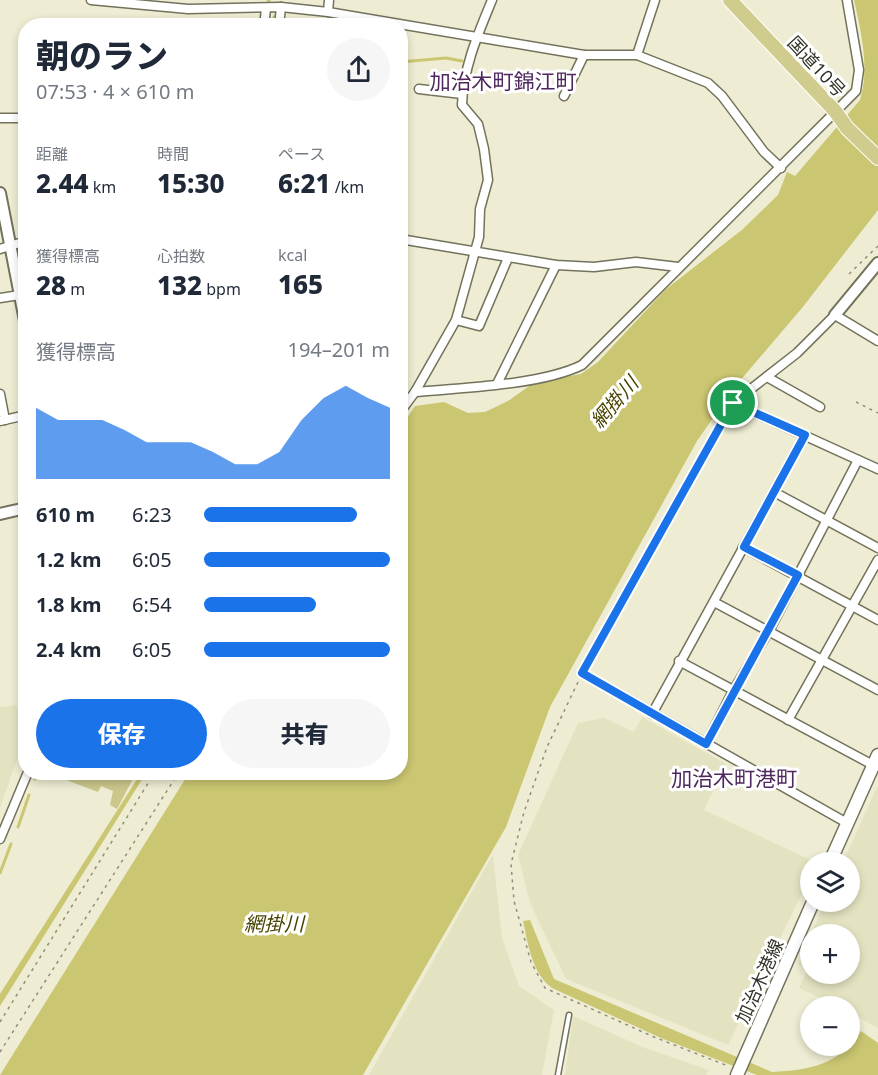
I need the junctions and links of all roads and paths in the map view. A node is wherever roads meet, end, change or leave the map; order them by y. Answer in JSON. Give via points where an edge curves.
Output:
{"nodes":[{"id":1,"x":92,"y":0,"type":"edge"},
{"id":2,"x":329,"y":0,"type":"edge"},
{"id":3,"x":492,"y":0,"type":"edge"},
{"id":4,"x":655,"y":0,"type":"edge"},
{"id":5,"x":730,"y":0,"type":"edge"},
{"id":6,"x":848,"y":0,"type":"edge"},
{"id":7,"x":189,"y":4,"type":"edge"},
{"id":8,"x":280,"y":7,"type":"junction"},
{"id":9,"x":266,"y":9,"type":"junction"},
{"id":10,"x":328,"y":12,"type":"junction"},
{"id":11,"x":265,"y":18,"type":"edge"},
{"id":12,"x":279,"y":18,"type":"edge"},
{"id":13,"x":364,"y":18,"type":"edge"},
{"id":14,"x":408,"y":25,"type":"edge"},
{"id":15,"x":477,"y":37,"type":"junction"},
{"id":16,"x":584,"y":55,"type":"junction"},
{"id":17,"x":637,"y":55,"type":"junction"},
{"id":18,"x":418,"y":89,"type":"dead end"},
{"id":19,"x":462,"y":94,"type":"junction"},
{"id":20,"x":564,"y":96,"type":"dead end"},
{"id":21,"x":837,"y":114,"type":"junction"},
{"id":22,"x":0,"y":118,"type":"edge"},
{"id":23,"x":18,"y":118,"type":"edge"},
{"id":24,"x":878,"y":158,"type":"edge"},
{"id":25,"x":781,"y":168,"type":"junction"},
{"id":26,"x":0,"y":193,"type":"edge"},
{"id":27,"x":408,"y":241,"type":"edge"},
{"id":28,"x":878,"y":246,"type":"edge"},
{"id":29,"x":4,"y":248,"type":"edge"},
{"id":30,"x":476,"y":254,"type":"junction"},
{"id":31,"x":508,"y":258,"type":"junction"},
{"id":32,"x":878,"y":263,"type":"edge"},
{"id":33,"x":556,"y":265,"type":"junction"},
{"id":34,"x":678,"y":267,"type":"junction"},
{"id":35,"x":849,"y":274,"type":"dead end"},
{"id":36,"x":18,"y":284,"type":"edge"},
{"id":37,"x":18,"y":295,"type":"edge"},
{"id":38,"x":0,"y":298,"type":"edge"},
{"id":39,"x":835,"y":315,"type":"junction"},
{"id":40,"x":456,"y":320,"type":"junction"},
{"id":41,"x":878,"y":341,"type":"edge"},
{"id":42,"x":767,"y":377,"type":"junction"},
{"id":43,"x":497,"y":384,"type":"junction"},
{"id":44,"x":415,"y":392,"type":"junction"},
{"id":45,"x":0,"y":394,"type":"edge"},
{"id":46,"x":408,"y":401,"type":"edge"},
{"id":47,"x":856,"y":402,"type":"dead end"},
{"id":48,"x":733,"y":403,"type":"junction"},
{"id":49,"x":820,"y":407,"type":"dead end"},
{"id":50,"x":878,"y":413,"type":"edge"},
{"id":51,"x":18,"y":417,"type":"edge"},
{"id":52,"x":3,"y":421,"type":"edge"},
{"id":53,"x":805,"y":435,"type":"junction"},
{"id":54,"x":858,"y":459,"type":"junction"},
{"id":55,"x":878,"y":469,"type":"edge"},
{"id":56,"x":774,"y":492,"type":"junction"},
{"id":57,"x":18,"y":510,"type":"edge"},
{"id":58,"x":0,"y":514,"type":"edge"},
{"id":59,"x":827,"y":520,"type":"junction"},
{"id":60,"x":744,"y":547,"type":"junction"},
{"id":61,"x":878,"y":548,"type":"edge"},
{"id":62,"x":878,"y":560,"type":"edge"},
{"id":63,"x":798,"y":575,"type":"junction"},
{"id":64,"x":714,"y":602,"type":"junction"},
{"id":65,"x":852,"y":605,"type":"junction"},
{"id":66,"x":878,"y":620,"type":"edge"},
{"id":67,"x":769,"y":631,"type":"junction"},
{"id":68,"x":822,"y":660,"type":"junction"},
{"id":69,"x":679,"y":661,"type":"junction"},
{"id":70,"x":582,"y":673,"type":"junction"},
{"id":71,"x":878,"y":690,"type":"edge"},
{"id":72,"x":733,"y":691,"type":"junction"},
{"id":73,"x":652,"y":714,"type":"junction"},
{"id":74,"x":788,"y":720,"type":"junction"},
{"id":75,"x":706,"y":744,"type":"junction"},
{"id":76,"x":876,"y":760,"type":"edge"},
{"id":77,"x":25,"y":780,"type":"edge"},
{"id":78,"x":150,"y":780,"type":"edge"},
{"id":79,"x":174,"y":780,"type":"edge"},
{"id":80,"x":847,"y":823,"type":"junction"},
{"id":81,"x":0,"y":839,"type":"edge"},
{"id":82,"x":834,"y":852,"type":"edge"},
{"id":83,"x":809,"y":912,"type":"edge"},
{"id":84,"x":569,"y":1015,"type":"dead end"},
{"id":85,"x":0,"y":1022,"type":"edge"},
{"id":86,"x":0,"y":1052,"type":"edge"},
{"id":87,"x":736,"y":1072,"type":"edge"},
{"id":88,"x":558,"y":1075,"type":"edge"}],
"edges":[{"from":1,"to":7,"type":"street"},
{"from":2,"to":10,"type":"street"},
{"from":3,"to":15,"type":"street"},
{"from":4,"to":17,"type":"street"},
{"from":5,"to":21,"type":"highway","name":"国道10号"},
{"from":6,"to":21,"type":"street","via":[[858,80],[856,91]]},
{"from":7,"to":9,"type":"street"},
{"from":8,"to":9,"type":"street"},
{"from":8,"to":10,"type":"street"},
{"from":8,"to":12,"type":"street"},
{"from":9,"to":11,"type":"street"},
{"from":10,"to":13,"type":"street"},
{"from":14,"to":15,"type":"street"},
{"from":15,"to":16,"type":"street"},
{"from":15,"to":19,"type":"street"},
{"from":16,"to":17,"type":"street"},
{"from":16,"to":20,"type":"street"},
{"from":17,"to":25,"type":"street","via":[[708,83]]},
{"from":18,"to":19,"type":"street"},
{"from":19,"to":30,"type":"street","via":[[462,105],[478,124],[488,180],[480,209]]},
{"from":21,"to":24,"type":"highway","name":"国道10号"},
{"from":21,"to":25,"type":"street"},
{"from":22,"to":23,"type":"street"},
{"from":25,"to":34,"type":"street"},
{"from":26,"to":29,"type":"street"},
{"from":27,"to":30,"type":"street"},
{"from":28,"to":35,"type":"path"},
{"from":29,"to":36,"type":"street"},
{"from":30,"to":31,"type":"street"},
{"from":30,"to":40,"type":"street"},
{"from":31,"to":33,"type":"street"},
{"from":31,"to":40,"type":"street","via":[[479,326]]},
{"from":32,"to":39,"type":"street"},
{"from":33,"to":34,"type":"street","via":[[594,267],[636,262]]},
{"from":33,"to":43,"type":"street"},
{"from":34,"to":43,"type":"street","via":[[582,365],[568,372]]},
{"from":37,"to":38,"type":"street"},
{"from":39,"to":41,"type":"street"},
{"from":39,"to":42,"type":"street"},
{"from":40,"to":44,"type":"street"},
{"from":42,"to":48,"type":"street"},
{"from":42,"to":49,"type":"street"},
{"from":43,"to":44,"type":"street"},
{"from":44,"to":46,"type":"street"},
{"from":45,"to":52,"type":"street"},
{"from":47,"to":50,"type":"path"},
{"from":48,"to":53,"type":"street"},
{"from":48,"to":70,"type":"street"},
{"from":51,"to":52,"type":"street"},
{"from":53,"to":54,"type":"street"},
{"from":53,"to":56,"type":"street"},
{"from":54,"to":55,"type":"street"},
{"from":54,"to":59,"type":"street"},
{"from":56,"to":59,"type":"street"},
{"from":56,"to":60,"type":"street"},
{"from":57,"to":58,"type":"street"},
{"from":59,"to":61,"type":"street"},
{"from":59,"to":63,"type":"street"},
{"from":60,"to":63,"type":"street"},
{"from":60,"to":64,"type":"street"},
{"from":62,"to":65,"type":"street"},
{"from":63,"to":65,"type":"street"},
{"from":63,"to":67,"type":"street"},
{"from":64,"to":67,"type":"street"},
{"from":64,"to":69,"type":"street"},
{"from":65,"to":66,"type":"street"},
{"from":65,"to":68,"type":"street"},
{"from":67,"to":68,"type":"street"},
{"from":67,"to":72,"type":"street"},
{"from":68,"to":71,"type":"street"},
{"from":68,"to":74,"type":"street"},
{"from":69,"to":72,"type":"street"},
{"from":69,"to":73,"type":"street"},
{"from":70,"to":73,"type":"street"},
{"from":70,"to":87,"type":"path","via":[[547,747],[513,854],[514,901],[531,962],[545,988]]},
{"from":72,"to":74,"type":"street"},
{"from":72,"to":75,"type":"street"},
{"from":73,"to":75,"type":"street"},
{"from":74,"to":76,"type":"street"},
{"from":75,"to":80,"type":"street"},
{"from":76,"to":80,"type":"main road"},
{"from":77,"to":81,"type":"street"},
{"from":78,"to":85,"type":"path"},
{"from":79,"to":86,"type":"path"},
{"from":80,"to":82,"type":"main road"},
{"from":83,"to":87,"type":"main road","name":"加治木港線"},
{"from":84,"to":88,"type":"lane"}]}
